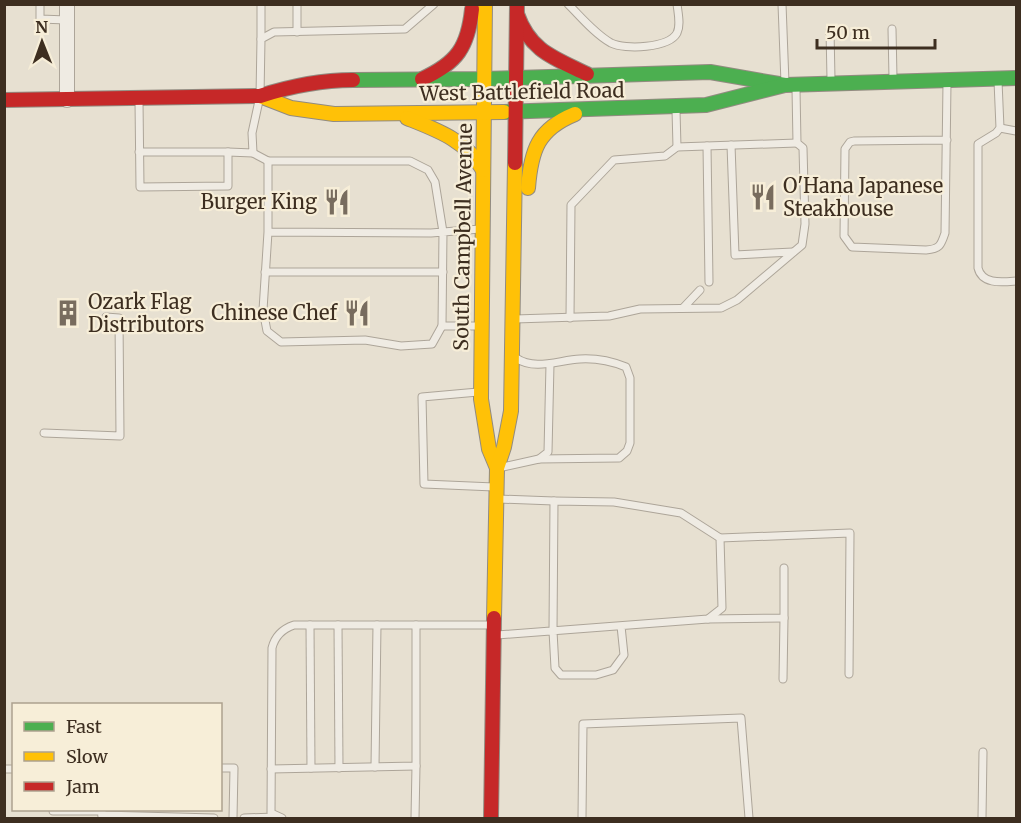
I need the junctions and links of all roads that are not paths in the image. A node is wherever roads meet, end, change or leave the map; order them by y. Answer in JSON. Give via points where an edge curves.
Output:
{"nodes":[{"id":1,"x":40,"y":4,"type":"edge"},
{"id":2,"x":67,"y":4,"type":"edge"},
{"id":3,"x":261,"y":4,"type":"edge"},
{"id":4,"x":297,"y":4,"type":"edge"},
{"id":5,"x":434,"y":4,"type":"edge"},
{"id":6,"x":472,"y":4,"type":"edge"},
{"id":7,"x":484,"y":4,"type":"edge"},
{"id":8,"x":568,"y":4,"type":"edge"},
{"id":9,"x":677,"y":4,"type":"edge"},
{"id":10,"x":782,"y":4,"type":"edge"},
{"id":11,"x":517,"y":9,"type":"edge"},
{"id":12,"x":67,"y":20,"type":"junction"},
{"id":13,"x":892,"y":29,"type":"dead end"},
{"id":14,"x":830,"y":30,"type":"dead end"},
{"id":15,"x":297,"y":32,"type":"junction"},
{"id":16,"x":261,"y":39,"type":"junction"},
{"id":17,"x":591,"y":76,"type":"junction"},
{"id":18,"x":1017,"y":78,"type":"edge"},
{"id":19,"x":516,"y":79,"type":"junction"},
{"id":20,"x":998,"y":79,"type":"junction"},
{"id":21,"x":421,"y":80,"type":"junction"},
{"id":22,"x":484,"y":80,"type":"junction"},
{"id":23,"x":947,"y":80,"type":"junction"},
{"id":24,"x":894,"y":82,"type":"junction"},
{"id":25,"x":831,"y":84,"type":"junction"},
{"id":26,"x":791,"y":85,"type":"junction"},
{"id":27,"x":260,"y":96,"type":"junction"},
{"id":28,"x":139,"y":98,"type":"junction"},
{"id":29,"x":4,"y":100,"type":"edge"},
{"id":30,"x":67,"y":100,"type":"junction"},
{"id":31,"x":676,"y":107,"type":"junction"},
{"id":32,"x":590,"y":110,"type":"junction"},
{"id":33,"x":516,"y":112,"type":"junction"},
{"id":34,"x":484,"y":113,"type":"junction"},
{"id":35,"x":397,"y":114,"type":"junction"},
{"id":36,"x":1000,"y":128,"type":"junction"},
{"id":37,"x":1017,"y":131,"type":"edge"},
{"id":38,"x":947,"y":140,"type":"junction"},
{"id":39,"x":797,"y":143,"type":"junction"},
{"id":40,"x":731,"y":145,"type":"junction"},
{"id":41,"x":706,"y":146,"type":"junction"},
{"id":42,"x":677,"y":147,"type":"junction"},
{"id":43,"x":139,"y":152,"type":"junction"},
{"id":44,"x":228,"y":152,"type":"junction"},
{"id":45,"x":253,"y":153,"type":"junction"},
{"id":46,"x":268,"y":161,"type":"junction"},
{"id":47,"x":483,"y":170,"type":"junction"},
{"id":48,"x":482,"y":229,"type":"junction"},
{"id":49,"x":268,"y":232,"type":"junction"},
{"id":50,"x":443,"y":232,"type":"junction"},
{"id":51,"x":794,"y":252,"type":"junction"},
{"id":52,"x":265,"y":272,"type":"junction"},
{"id":53,"x":443,"y":272,"type":"junction"},
{"id":54,"x":1017,"y":281,"type":"edge"},
{"id":55,"x":709,"y":282,"type":"dead end"},
{"id":56,"x":700,"y":290,"type":"dead end"},
{"id":57,"x":683,"y":308,"type":"junction"},
{"id":58,"x":512,"y":315,"type":"junction"},
{"id":59,"x":106,"y":317,"type":"dead end"},
{"id":60,"x":570,"y":318,"type":"junction"},
{"id":61,"x":442,"y":326,"type":"junction"},
{"id":62,"x":481,"y":326,"type":"junction"},
{"id":63,"x":512,"y":354,"type":"junction"},
{"id":64,"x":550,"y":364,"type":"junction"},
{"id":65,"x":481,"y":392,"type":"junction"},
{"id":66,"x":44,"y":433,"type":"dead end"},
{"id":67,"x":539,"y":459,"type":"junction"},
{"id":68,"x":497,"y":468,"type":"junction"},
{"id":69,"x":497,"y":493,"type":"junction"},
{"id":70,"x":554,"y":501,"type":"junction"},
{"id":71,"x":720,"y":538,"type":"junction"},
{"id":72,"x":784,"y":568,"type":"dead end"},
{"id":73,"x":784,"y":618,"type":"junction"},
{"id":74,"x":708,"y":619,"type":"junction"},
{"id":75,"x":310,"y":625,"type":"junction"},
{"id":76,"x":338,"y":625,"type":"junction"},
{"id":77,"x":377,"y":625,"type":"junction"},
{"id":78,"x":416,"y":625,"type":"junction"},
{"id":79,"x":621,"y":626,"type":"junction"},
{"id":80,"x":495,"y":630,"type":"junction"},
{"id":81,"x":553,"y":631,"type":"junction"},
{"id":82,"x":849,"y":674,"type":"dead end"},
{"id":83,"x":783,"y":679,"type":"dead end"},
{"id":84,"x":983,"y":752,"type":"dead end"},
{"id":85,"x":416,"y":766,"type":"junction"},
{"id":86,"x":375,"y":767,"type":"junction"},
{"id":87,"x":222,"y":768,"type":"edge"},
{"id":88,"x":311,"y":768,"type":"junction"},
{"id":89,"x":339,"y":768,"type":"junction"},
{"id":90,"x":271,"y":769,"type":"junction"},
{"id":91,"x":53,"y":811,"type":"edge"},
{"id":92,"x":102,"y":811,"type":"edge"},
{"id":93,"x":102,"y":817,"type":"edge"},
{"id":94,"x":279,"y":818,"type":"edge"},
{"id":95,"x":214,"y":819,"type":"edge"},
{"id":96,"x":233,"y":819,"type":"edge"},
{"id":97,"x":244,"y":819,"type":"edge"},
{"id":98,"x":415,"y":819,"type":"edge"},
{"id":99,"x":491,"y":819,"type":"edge"},
{"id":100,"x":582,"y":819,"type":"edge"},
{"id":101,"x":749,"y":819,"type":"edge"},
{"id":102,"x":982,"y":819,"type":"edge"}],
"edges":[{"from":1,"to":12,"type":"lane","via":[[40,19]]},
{"from":2,"to":12,"type":"street"},
{"from":3,"to":16,"type":"lane"},
{"from":4,"to":15,"type":"lane"},
{"from":5,"to":15,"type":"lane","via":[[405,29]]},
{"from":6,"to":21,"type":"main road","via":[[470,36],[461,51],[439,72]]},
{"from":7,"to":22,"type":"main road","name":"South Campbell Avenue"},
{"from":8,"to":9,"type":"lane","via":[[606,40],[624,46],[672,39],[679,28]]},
{"from":10,"to":26,"type":"lane"},
{"from":11,"to":17,"type":"main road","via":[[523,29],[534,44]]},
{"from":11,"to":19,"type":"main road","name":"South Campbell Avenue"},
{"from":12,"to":30,"type":"street"},
{"from":13,"to":24,"type":"lane"},
{"from":14,"to":25,"type":"lane"},
{"from":15,"to":16,"type":"lane","via":[[274,32]]},
{"from":16,"to":27,"type":"lane"},
{"from":17,"to":19,"type":"main road","name":"West Battlefield Road"},
{"from":17,"to":26,"type":"main road","name":"West Battlefield Road","via":[[710,72]]},
{"from":18,"to":20,"type":"main road","name":"West Battlefield Road"},
{"from":19,"to":22,"type":"main road","name":"West Battlefield Road"},
{"from":19,"to":33,"type":"main road","name":"South Campbell Avenue"},
{"from":20,"to":23,"type":"main road","name":"West Battlefield Road"},
{"from":20,"to":36,"type":"lane"},
{"from":21,"to":22,"type":"main road","name":"West Battlefield Road"},
{"from":21,"to":27,"type":"main road","name":"West Battlefield Road","via":[[332,80]]},
{"from":22,"to":34,"type":"main road","name":"South Campbell Avenue"},
{"from":23,"to":24,"type":"main road","name":"West Battlefield Road"},
{"from":23,"to":38,"type":"lane"},
{"from":24,"to":25,"type":"main road","name":"West Battlefield Road"},
{"from":25,"to":26,"type":"main road","name":"West Battlefield Road"},
{"from":26,"to":31,"type":"main road","name":"West Battlefield Road","via":[[706,105]]},
{"from":26,"to":39,"type":"lane"},
{"from":27,"to":28,"type":"main road","name":"West Battlefield Road"},
{"from":27,"to":35,"type":"main road","name":"West Battlefield Road","via":[[291,108],[334,114]]},
{"from":27,"to":45,"type":"lane","via":[[252,133]]},
{"from":28,"to":30,"type":"main road","name":"West Battlefield Road"},
{"from":28,"to":43,"type":"lane"},
{"from":29,"to":30,"type":"main road","name":"West Battlefield Road"},
{"from":31,"to":32,"type":"main road","name":"West Battlefield Road"},
{"from":31,"to":42,"type":"lane"},
{"from":32,"to":33,"type":"main road","name":"West Battlefield Road"},
{"from":32,"to":58,"type":"main road","via":[[554,122],[534,148],[529,169],[525,260]]},
{"from":33,"to":34,"type":"main road","name":"West Battlefield Road"},
{"from":33,"to":58,"type":"main road","name":"South Campbell Avenue"},
{"from":34,"to":35,"type":"main road","name":"West Battlefield Road"},
{"from":34,"to":47,"type":"main road","name":"South Campbell Avenue"},
{"from":35,"to":47,"type":"main road","via":[[452,136],[474,153]]},
{"from":36,"to":37,"type":"lane"},
{"from":36,"to":54,"type":"lane","via":[[978,144],[978,268],[985,279]]},
{"from":38,"to":38,"type":"lane","via":[[945,233],[941,246],[936,250],[852,248],[844,236],[847,145],[854,141]]},
{"from":39,"to":40,"type":"lane"},
{"from":39,"to":51,"type":"lane","via":[[803,148],[805,224],[802,245]]},
{"from":40,"to":41,"type":"lane"},
{"from":40,"to":51,"type":"lane","via":[[735,255]]},
{"from":41,"to":42,"type":"lane"},
{"from":41,"to":55,"type":"lane"},
{"from":42,"to":60,"type":"lane","via":[[665,156],[614,160],[570,205]]},
{"from":43,"to":44,"type":"lane"},
{"from":43,"to":44,"type":"lane","via":[[140,186],[228,186]]},
{"from":44,"to":45,"type":"lane"},
{"from":45,"to":46,"type":"lane"},
{"from":46,"to":49,"type":"lane"},
{"from":46,"to":50,"type":"lane","via":[[410,162],[428,170],[435,182]]},
{"from":47,"to":48,"type":"main road","name":"South Campbell Avenue"},
{"from":48,"to":50,"type":"lane"},
{"from":48,"to":62,"type":"main road","name":"South Campbell Avenue"},
{"from":49,"to":50,"type":"lane"},
{"from":49,"to":52,"type":"lane"},
{"from":50,"to":53,"type":"lane"},
{"from":51,"to":57,"type":"lane","via":[[737,300],[721,308]]},
{"from":52,"to":53,"type":"lane"},
{"from":52,"to":61,"type":"lane","via":[[262,310],[267,331],[281,342],[365,340],[401,346],[432,344]]},
{"from":53,"to":61,"type":"lane"},
{"from":56,"to":57,"type":"lane"},
{"from":57,"to":60,"type":"lane"},
{"from":58,"to":60,"type":"lane"},
{"from":58,"to":63,"type":"main road","name":"South Campbell Avenue"},
{"from":59,"to":66,"type":"lane","via":[[119,318],[120,436]]},
{"from":61,"to":62,"type":"lane"},
{"from":62,"to":65,"type":"main road","name":"South Campbell Avenue"},
{"from":63,"to":64,"type":"lane","via":[[524,362]]},
{"from":63,"to":68,"type":"main road","name":"South Campbell Avenue","via":[[511,411]]},
{"from":64,"to":67,"type":"lane","via":[[548,452]]},
{"from":64,"to":67,"type":"lane","via":[[597,359],[626,367],[630,378],[630,443],[619,458]]},
{"from":65,"to":68,"type":"main road","name":"South Campbell Avenue","via":[[489,449]]},
{"from":65,"to":69,"type":"lane","via":[[422,397],[424,484]]},
{"from":67,"to":68,"type":"lane"},
{"from":68,"to":69,"type":"main road","name":"South Campbell Avenue"},
{"from":69,"to":70,"type":"lane"},
{"from":69,"to":80,"type":"main road","name":"South Campbell Avenue"},
{"from":70,"to":71,"type":"lane","via":[[614,502],[681,513]]},
{"from":70,"to":81,"type":"lane"},
{"from":71,"to":74,"type":"lane","via":[[722,608]]},
{"from":71,"to":82,"type":"lane","via":[[850,533]]},
{"from":72,"to":73,"type":"lane"},
{"from":73,"to":74,"type":"lane"},
{"from":73,"to":83,"type":"lane"},
{"from":74,"to":79,"type":"lane"},
{"from":75,"to":76,"type":"lane"},
{"from":75,"to":88,"type":"lane"},
{"from":75,"to":90,"type":"lane","via":[[287,627],[274,639]]},
{"from":76,"to":77,"type":"lane"},
{"from":76,"to":89,"type":"lane"},
{"from":77,"to":78,"type":"lane"},
{"from":77,"to":86,"type":"lane"},
{"from":78,"to":80,"type":"lane"},
{"from":78,"to":85,"type":"lane"},
{"from":79,"to":81,"type":"lane"},
{"from":79,"to":81,"type":"lane","via":[[624,655],[613,670],[596,675],[561,675],[555,668]]},
{"from":80,"to":81,"type":"lane"},
{"from":80,"to":99,"type":"main road","name":"South Campbell Avenue"},
{"from":84,"to":102,"type":"lane"},
{"from":85,"to":86,"type":"lane"},
{"from":85,"to":98,"type":"lane"},
{"from":86,"to":89,"type":"lane"},
{"from":87,"to":96,"type":"lane","via":[[234,768]]},
{"from":88,"to":89,"type":"lane"},
{"from":88,"to":90,"type":"lane"},
{"from":90,"to":94,"type":"lane","via":[[271,813]]},
{"from":91,"to":92,"type":"lane"},
{"from":93,"to":95,"type":"lane"},
{"from":94,"to":97,"type":"lane"},
{"from":100,"to":101,"type":"lane","via":[[582,724],[741,718]]}]}
